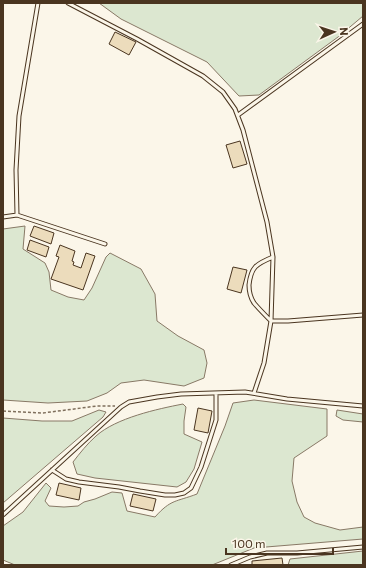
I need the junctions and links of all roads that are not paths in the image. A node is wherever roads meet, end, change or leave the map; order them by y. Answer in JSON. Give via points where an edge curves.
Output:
{"nodes":[{"id":1,"x":38,"y":3,"type":"edge"},
{"id":2,"x":68,"y":3,"type":"edge"},
{"id":3,"x":363,"y":24,"type":"edge"},
{"id":4,"x":238,"y":115,"type":"junction"},
{"id":5,"x":17,"y":215,"type":"junction"},
{"id":6,"x":3,"y":217,"type":"edge"},
{"id":7,"x":105,"y":244,"type":"dead end"},
{"id":8,"x":273,"y":257,"type":"junction"},
{"id":9,"x":363,"y":315,"type":"edge"},
{"id":10,"x":271,"y":321,"type":"junction"},
{"id":11,"x":254,"y":393,"type":"junction"},
{"id":12,"x":216,"y":394,"type":"junction"},
{"id":13,"x":363,"y":406,"type":"edge"},
{"id":14,"x":52,"y":470,"type":"junction"},
{"id":15,"x":3,"y":515,"type":"edge"},
{"id":16,"x":363,"y":548,"type":"edge"},
{"id":17,"x":231,"y":565,"type":"edge"}],
"edges":[{"from":1,"to":5,"type":"lane","via":[[18,124]]},
{"from":2,"to":4,"type":"lane","via":[[204,76],[223,92]]},
{"from":3,"to":4,"type":"lane"},
{"from":4,"to":8,"type":"lane","via":[[268,222]]},
{"from":5,"to":6,"type":"lane"},
{"from":5,"to":7,"type":"lane"},
{"from":8,"to":10,"type":"lane"},
{"from":8,"to":10,"type":"lane","via":[[256,266],[250,274],[249,289],[254,303]]},
{"from":9,"to":10,"type":"lane"},
{"from":10,"to":11,"type":"lane","via":[[264,363]]},
{"from":11,"to":12,"type":"lane"},
{"from":11,"to":13,"type":"lane"},
{"from":12,"to":14,"type":"lane","via":[[181,394],[129,402]]},
{"from":12,"to":14,"type":"lane","via":[[216,420],[202,467],[190,488],[184,493],[165,495],[79,482],[66,479]]},
{"from":14,"to":15,"type":"lane"},
{"from":16,"to":17,"type":"lane","via":[[267,553]]}]}
